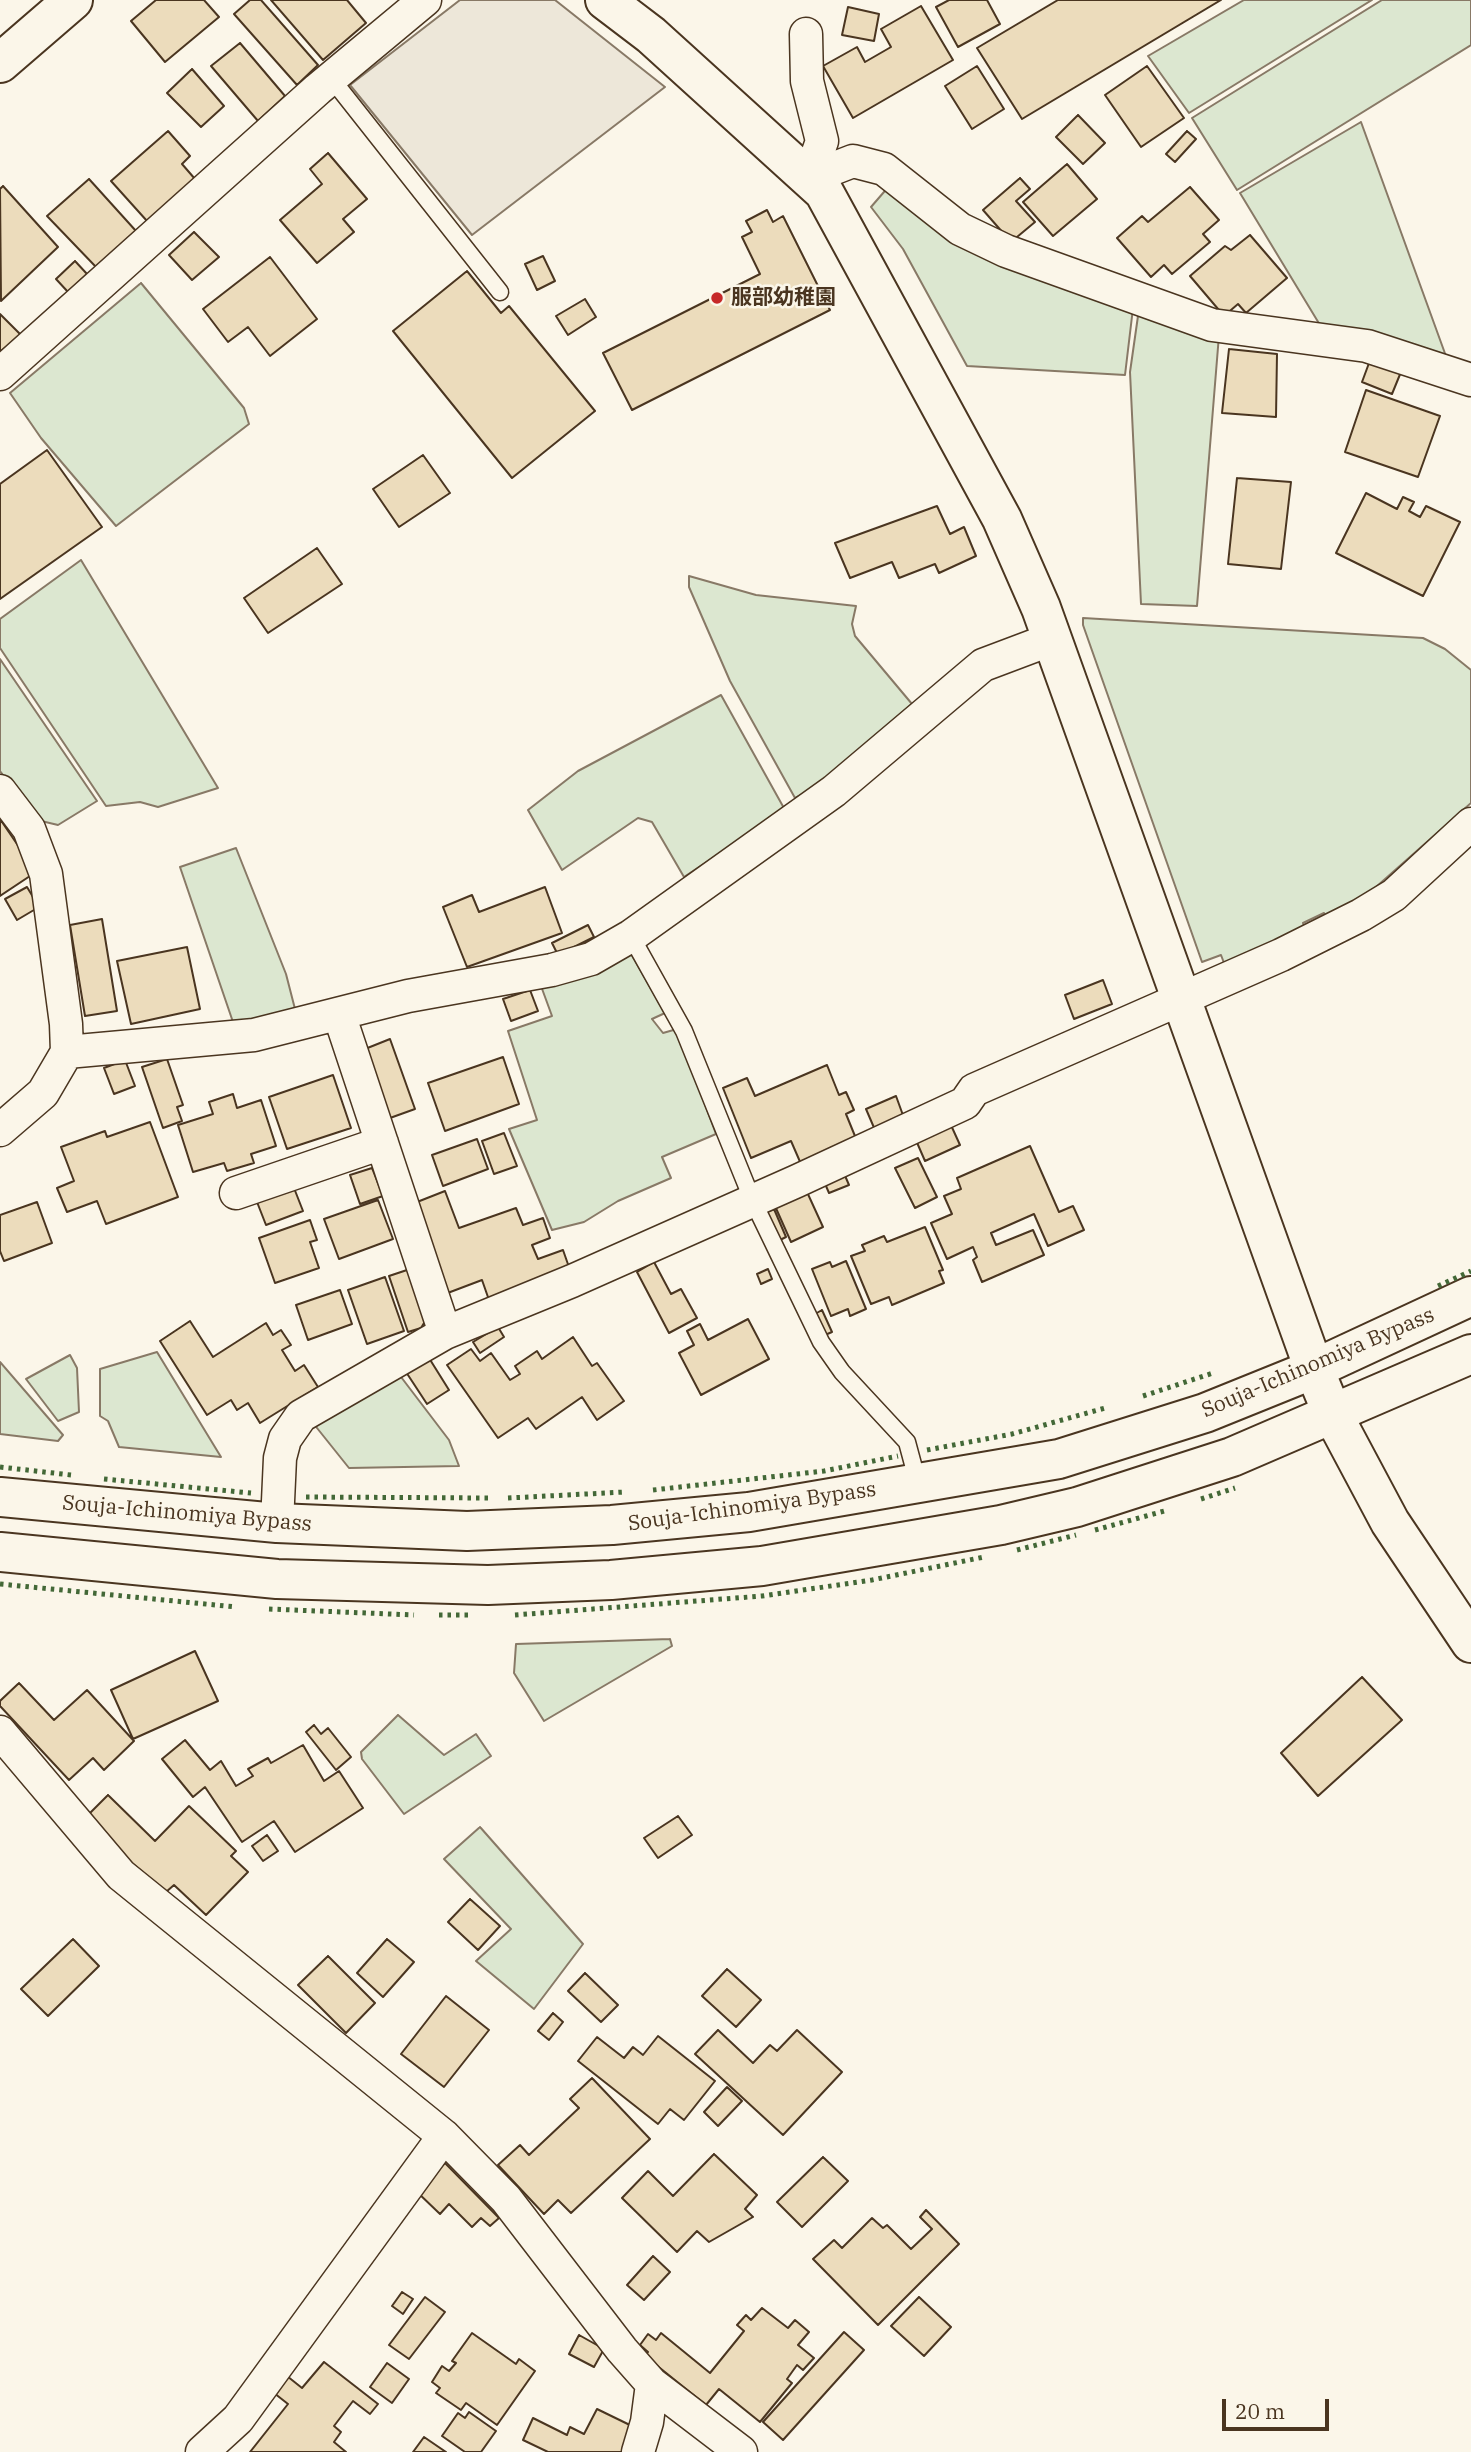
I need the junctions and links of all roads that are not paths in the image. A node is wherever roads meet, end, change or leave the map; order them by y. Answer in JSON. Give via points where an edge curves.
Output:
{"nodes":[{"id":1,"x":73,"y":0,"type":"edge"},
{"id":2,"x":425,"y":0,"type":"edge"},
{"id":3,"x":605,"y":0,"type":"edge"},
{"id":4,"x":806,"y":34,"type":"dead end"},
{"id":5,"x":0,"y":63,"type":"edge"},
{"id":6,"x":331,"y":78,"type":"junction"},
{"id":7,"x":809,"y":178,"type":"junction"},
{"id":8,"x":500,"y":292,"type":"dead end"},
{"id":9,"x":0,"y":374,"type":"edge"},
{"id":10,"x":1471,"y":380,"type":"edge"},
{"id":11,"x":1052,"y":639,"type":"junction"},
{"id":12,"x":0,"y":791,"type":"edge"},
{"id":13,"x":1471,"y":824,"type":"edge"},
{"id":14,"x":631,"y":936,"type":"junction"},
{"id":15,"x":1181,"y":999,"type":"junction"},
{"id":16,"x":339,"y":1014,"type":"junction"},
{"id":17,"x":67,"y":1052,"type":"junction"},
{"id":18,"x":0,"y":1130,"type":"edge"},
{"id":19,"x":382,"y":1143,"type":"junction"},
{"id":20,"x":236,"y":1193,"type":"dead end"},
{"id":21,"x":752,"y":1199,"type":"junction"},
{"id":22,"x":1471,"y":1296,"type":"edge"},
{"id":23,"x":445,"y":1334,"type":"junction"},
{"id":24,"x":1471,"y":1354,"type":"edge"},
{"id":25,"x":1314,"y":1369,"type":"junction"},
{"id":26,"x":1333,"y":1415,"type":"junction"},
{"id":27,"x":918,"y":1483,"type":"junction"},
{"id":28,"x":0,"y":1497,"type":"edge"},
{"id":29,"x":277,"y":1523,"type":"junction"},
{"id":30,"x":0,"y":1552,"type":"edge"},
{"id":31,"x":1471,"y":1643,"type":"edge"},
{"id":32,"x":0,"y":1732,"type":"edge"},
{"id":33,"x":444,"y":2136,"type":"junction"},
{"id":34,"x":652,"y":2384,"type":"junction"},
{"id":35,"x":202,"y":2452,"type":"edge"},
{"id":36,"x":638,"y":2452,"type":"edge"},
{"id":37,"x":741,"y":2452,"type":"edge"}],
"edges":[{"from":1,"to":5,"type":"main road"},
{"from":2,"to":6,"type":"street"},
{"from":3,"to":7,"type":"main road","via":[[651,35]]},
{"from":4,"to":7,"type":"street","via":[[807,81],[822,141]]},
{"from":6,"to":8,"type":"lane"},
{"from":6,"to":9,"type":"street"},
{"from":7,"to":10,"type":"street","via":[[853,161],[884,169],[960,229],[1031,260],[1212,325],[1367,346]]},
{"from":7,"to":11,"type":"main road","via":[[824,192],[1002,519]]},
{"from":11,"to":14,"type":"street","via":[[983,665],[834,791]]},
{"from":11,"to":15,"type":"main road"},
{"from":12,"to":17,"type":"street","via":[[29,829],[46,874]]},
{"from":13,"to":15,"type":"street","via":[[1394,894],[1361,915]]},
{"from":14,"to":16,"type":"street","via":[[592,959],[552,971],[408,996]]},
{"from":14,"to":21,"type":"lane","via":[[684,1031]]},
{"from":15,"to":21,"type":"street","via":[[974,1090],[965,1103]]},
{"from":15,"to":25,"type":"main road"},
{"from":16,"to":17,"type":"street","via":[[254,1035]]},
{"from":16,"to":19,"type":"street"},
{"from":17,"to":18,"type":"street","via":[[43,1093]]},
{"from":19,"to":20,"type":"street"},
{"from":19,"to":23,"type":"street"},
{"from":21,"to":23,"type":"street"},
{"from":21,"to":27,"type":"lane","via":[[821,1342],[842,1372],[907,1442]]},
{"from":22,"to":25,"type":"main road","name":"Souja-Ichinomiya Bypass"},
{"from":23,"to":29,"type":"street","via":[[301,1416],[285,1439],[280,1458]]},
{"from":24,"to":26,"type":"main road"},
{"from":25,"to":26,"type":"main road"},
{"from":25,"to":27,"type":"main road","name":"Souja-Ichinomiya Bypass","via":[[1205,1413],[1059,1459]]},
{"from":26,"to":30,"type":"main road","via":[[1232,1457],[1076,1507],[1001,1525],[762,1566],[611,1580],[488,1585],[277,1579]]},
{"from":26,"to":31,"type":"main road","via":[[1390,1522]]},
{"from":27,"to":29,"type":"main road","name":"Souja-Ichinomiya Bypass","via":[[749,1512],[612,1525],[467,1531]]},
{"from":28,"to":29,"type":"main road","name":"Souja-Ichinomiya Bypass"},
{"from":32,"to":33,"type":"street","via":[[121,1875]]},
{"from":33,"to":34,"type":"street","via":[[506,2199]]},
{"from":33,"to":35,"type":"street","via":[[238,2418]]},
{"from":34,"to":36,"type":"street"},
{"from":34,"to":37,"type":"street"}]}
